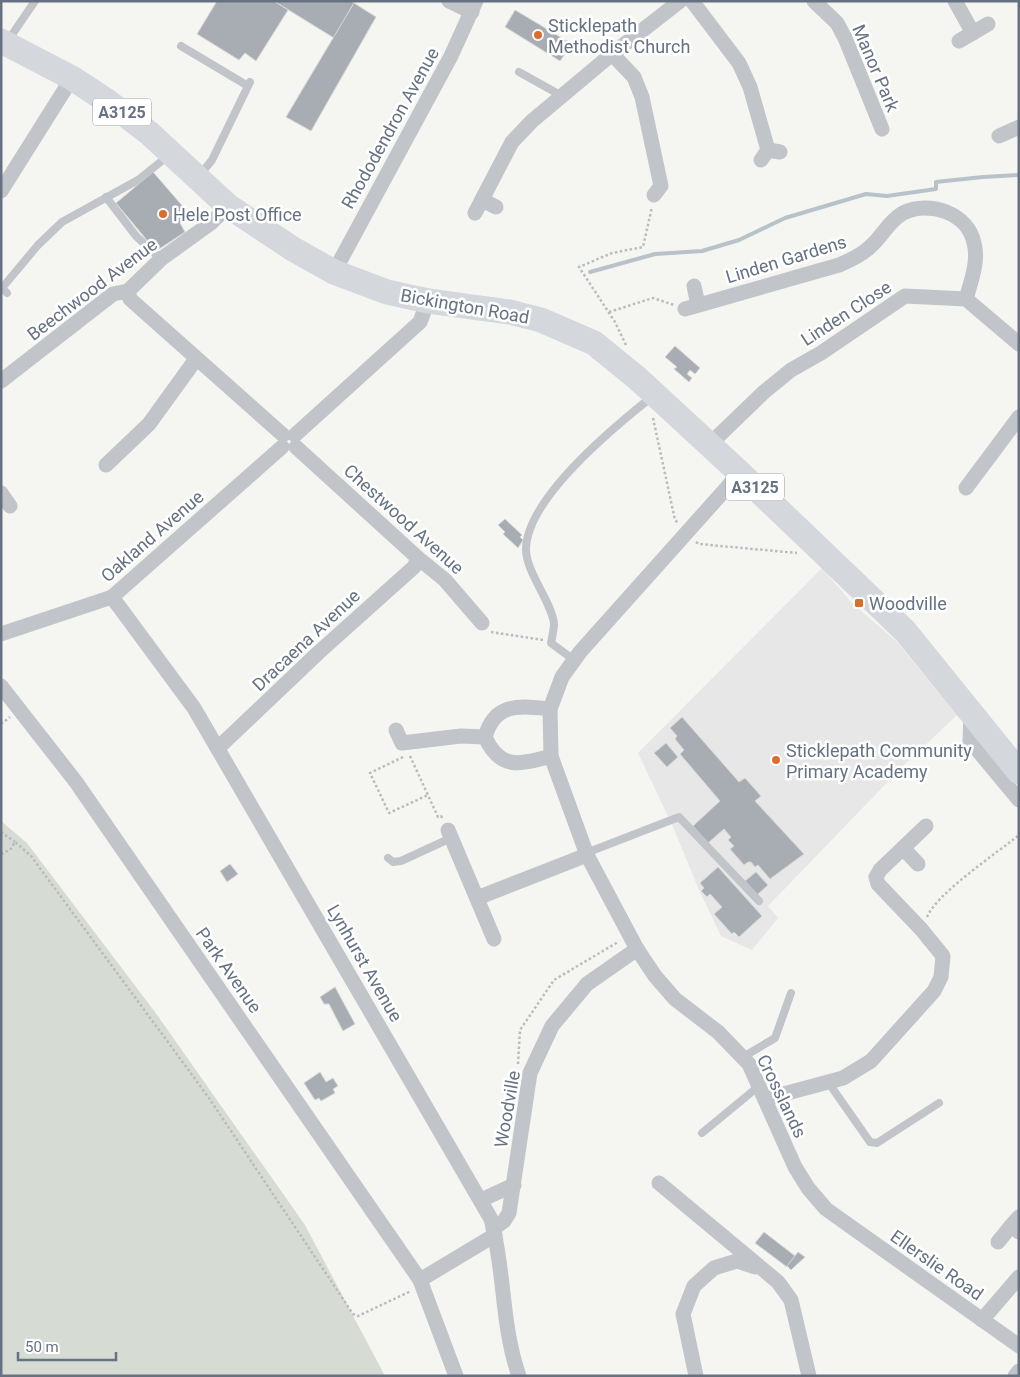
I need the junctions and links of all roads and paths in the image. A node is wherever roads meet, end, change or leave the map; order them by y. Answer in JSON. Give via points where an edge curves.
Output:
{"nodes":[{"id":1,"x":35,"y":1,"type":"edge"},
{"id":2,"x":449,"y":1,"type":"edge"},
{"id":3,"x":680,"y":1,"type":"edge"},
{"id":4,"x":692,"y":1,"type":"edge"},
{"id":5,"x":814,"y":1,"type":"edge"},
{"id":6,"x":955,"y":1,"type":"edge"},
{"id":7,"x":474,"y":7,"type":"edge"},
{"id":8,"x":988,"y":24,"type":"dead end"},
{"id":9,"x":973,"y":33,"type":"junction"},
{"id":10,"x":959,"y":40,"type":"dead end"},
{"id":11,"x":4,"y":42,"type":"edge"},
{"id":12,"x":180,"y":46,"type":"dead end"},
{"id":13,"x":612,"y":54,"type":"junction"},
{"id":14,"x":519,"y":72,"type":"dead end"},
{"id":15,"x":72,"y":78,"type":"junction"},
{"id":16,"x":562,"y":96,"type":"junction"},
{"id":17,"x":1019,"y":127,"type":"edge"},
{"id":18,"x":882,"y":129,"type":"dead end"},
{"id":19,"x":999,"y":136,"type":"dead end"},
{"id":20,"x":171,"y":153,"type":"junction"},
{"id":21,"x":770,"y":154,"type":"dead end"},
{"id":22,"x":197,"y":178,"type":"junction"},
{"id":23,"x":1,"y":191,"type":"edge"},
{"id":24,"x":664,"y":191,"type":"joint"},
{"id":25,"x":106,"y":198,"type":"junction"},
{"id":26,"x":228,"y":206,"type":"junction"},
{"id":27,"x":496,"y":207,"type":"dead end"},
{"id":28,"x":161,"y":259,"type":"junction"},
{"id":29,"x":334,"y":272,"type":"junction"},
{"id":30,"x":694,"y":286,"type":"dead end"},
{"id":31,"x":8,"y":293,"type":"dead end"},
{"id":32,"x":120,"y":293,"type":"junction"},
{"id":33,"x":966,"y":299,"type":"junction"},
{"id":34,"x":428,"y":301,"type":"junction"},
{"id":35,"x":692,"y":307,"type":"junction"},
{"id":36,"x":609,"y":312,"type":"junction"},
{"id":37,"x":1019,"y":344,"type":"edge"},
{"id":38,"x":196,"y":359,"type":"junction"},
{"id":39,"x":621,"y":365,"type":"junction"},
{"id":40,"x":1,"y":381,"type":"edge"},
{"id":41,"x":654,"y":395,"type":"junction"},
{"id":42,"x":1019,"y":417,"type":"edge"},
{"id":43,"x":289,"y":441,"type":"junction"},
{"id":44,"x":709,"y":445,"type":"junction"},
{"id":45,"x":106,"y":465,"type":"dead end"},
{"id":46,"x":740,"y":473,"type":"junction"},
{"id":47,"x":966,"y":488,"type":"dead end"},
{"id":48,"x":418,"y":558,"type":"junction"},
{"id":49,"x":112,"y":597,"type":"junction"},
{"id":50,"x":482,"y":623,"type":"joint"},
{"id":51,"x":1,"y":634,"type":"edge"},
{"id":52,"x":551,"y":642,"type":"junction"},
{"id":53,"x":574,"y":660,"type":"junction"},
{"id":54,"x":1,"y":686,"type":"edge"},
{"id":55,"x":550,"y":709,"type":"junction"},
{"id":56,"x":971,"y":712,"type":"junction"},
{"id":57,"x":396,"y":730,"type":"dead end"},
{"id":58,"x":485,"y":737,"type":"junction"},
{"id":59,"x":218,"y":748,"type":"junction"},
{"id":60,"x":408,"y":748,"type":"junction"},
{"id":61,"x":550,"y":756,"type":"junction"},
{"id":62,"x":1019,"y":772,"type":"edge"},
{"id":63,"x":428,"y":795,"type":"junction"},
{"id":64,"x":1019,"y":800,"type":"edge"},
{"id":65,"x":926,"y":826,"type":"dead end"},
{"id":66,"x":1,"y":832,"type":"edge"},
{"id":67,"x":449,"y":834,"type":"junction"},
{"id":68,"x":1019,"y":835,"type":"edge"},
{"id":69,"x":15,"y":842,"type":"junction"},
{"id":70,"x":903,"y":848,"type":"junction"},
{"id":71,"x":1,"y":854,"type":"edge"},
{"id":72,"x":587,"y":854,"type":"junction"},
{"id":73,"x":388,"y":858,"type":"dead end"},
{"id":74,"x":918,"y":864,"type":"dead end"},
{"id":75,"x":478,"y":898,"type":"junction"},
{"id":76,"x":759,"y":901,"type":"dead end"},
{"id":77,"x":921,"y":929,"type":"junction"},
{"id":78,"x":494,"y":938,"type":"dead end"},
{"id":79,"x":637,"y":949,"type":"junction"},
{"id":80,"x":791,"y":993,"type":"dead end"},
{"id":81,"x":743,"y":1057,"type":"junction"},
{"id":82,"x":828,"y":1082,"type":"junction"},
{"id":83,"x":762,"y":1092,"type":"junction"},
{"id":84,"x":939,"y":1103,"type":"dead end"},
{"id":85,"x":702,"y":1134,"type":"dead end"},
{"id":86,"x":658,"y":1183,"type":"dead end"},
{"id":87,"x":514,"y":1184,"type":"junction"},
{"id":88,"x":480,"y":1200,"type":"junction"},
{"id":89,"x":1016,"y":1225,"type":"edge"},
{"id":90,"x":494,"y":1232,"type":"junction"},
{"id":91,"x":869,"y":1240,"type":"joint"},
{"id":92,"x":998,"y":1242,"type":"dead end"},
{"id":93,"x":764,"y":1270,"type":"junction"},
{"id":94,"x":1019,"y":1276,"type":"edge"},
{"id":95,"x":421,"y":1283,"type":"junction"},
{"id":96,"x":982,"y":1320,"type":"junction"},
{"id":97,"x":1019,"y":1346,"type":"edge"},
{"id":98,"x":1019,"y":1371,"type":"edge"},
{"id":99,"x":456,"y":1376,"type":"edge"},
{"id":100,"x":519,"y":1376,"type":"edge"},
{"id":101,"x":696,"y":1376,"type":"edge"},
{"id":102,"x":809,"y":1376,"type":"edge"},
{"id":103,"x":1015,"y":1376,"type":"edge"}],
"edges":[{"from":1,"to":11,"type":"lane"},
{"from":2,"to":7,"type":"street"},
{"from":3,"to":13,"type":"street"},
{"from":4,"to":21,"type":"street","via":[[738,63],[750,87]]},
{"from":5,"to":18,"type":"street","name":"Manor Park","via":[[837,23],[845,38]]},
{"from":6,"to":9,"type":"street"},
{"from":7,"to":29,"type":"street","name":"Rhododendron Avenue","via":[[451,56]]},
{"from":8,"to":9,"type":"street"},
{"from":9,"to":10,"type":"street"},
{"from":11,"to":15,"type":"main road","name":"Bickington Road","number":"A3125"},
{"from":12,"to":22,"type":"lane","via":[[249,84],[212,160]]},
{"from":13,"to":16,"type":"street"},
{"from":13,"to":24,"type":"street","via":[[634,77],[642,96]]},
{"from":14,"to":16,"type":"lane"},
{"from":15,"to":20,"type":"main road","name":"Bickington Road","number":"A3125","via":[[107,101]]},
{"from":15,"to":23,"type":"street"},
{"from":16,"to":27,"type":"street","via":[[512,142],[479,206]]},
{"from":17,"to":19,"type":"street"},
{"from":20,"to":22,"type":"main road","name":"Bickington Road","number":"A3125"},
{"from":20,"to":25,"type":"lane","via":[[138,180]]},
{"from":22,"to":26,"type":"main road","name":"Bickington Road","number":"A3125"},
{"from":24,"to":36,"type":"path","via":[[643,247],[612,254],[579,267]]},
{"from":25,"to":28,"type":"lane","via":[[136,236]]},
{"from":25,"to":31,"type":"lane","via":[[50,232],[2,288]]},
{"from":26,"to":28,"type":"street","name":"Beechwood Avenue"},
{"from":26,"to":29,"type":"main road","name":"Bickington Road","number":"A3125"},
{"from":28,"to":32,"type":"street","name":"Beechwood Avenue"},
{"from":29,"to":34,"type":"main road","name":"Bickington Road","number":"A3125","via":[[387,292]]},
{"from":30,"to":35,"type":"street"},
{"from":32,"to":38,"type":"street","name":"Chestwood Avenue"},
{"from":32,"to":40,"type":"street","name":"Beechwood Avenue"},
{"from":33,"to":35,"type":"street","name":"Linden Gardens","via":[[976,257],[968,228],[956,216],[925,208],[902,214],[856,258]]},
{"from":33,"to":37,"type":"street"},
{"from":33,"to":44,"type":"street","name":"Linden Close","via":[[905,296],[822,353],[791,370]]},
{"from":34,"to":39,"type":"main road","name":"Bickington Road","number":"A3125","via":[[510,312],[541,320],[594,343]]},
{"from":34,"to":43,"type":"street","name":"Oakland Avenue","via":[[420,322]]},
{"from":35,"to":36,"type":"path","via":[[653,298]]},
{"from":36,"to":39,"type":"path","via":[[630,353]]},
{"from":38,"to":43,"type":"street","name":"Chestwood Avenue"},
{"from":38,"to":45,"type":"street","via":[[149,424]]},
{"from":39,"to":41,"type":"main road","name":"Bickington Road","number":"A3125"},
{"from":41,"to":44,"type":"main road","name":"Bickington Road","number":"A3125"},
{"from":41,"to":52,"type":"lane","via":[[561,479],[532,521],[526,549],[554,623]]},
{"from":42,"to":47,"type":"street"},
{"from":43,"to":48,"type":"street","name":"Chestwood Avenue"},
{"from":43,"to":49,"type":"street","name":"Oakland Avenue"},
{"from":44,"to":46,"type":"main road","name":"Bickington Road","number":"A3125"},
{"from":46,"to":53,"type":"street"},
{"from":46,"to":56,"type":"main road","name":"Bickington Road","number":"A3125","via":[[905,632]]},
{"from":48,"to":50,"type":"street","name":"Chestwood Avenue","via":[[445,580]]},
{"from":48,"to":59,"type":"street","name":"Dracaena Avenue","via":[[414,567],[318,652]]},
{"from":49,"to":51,"type":"street","name":"Oakland Avenue"},
{"from":49,"to":59,"type":"street","name":"Lynhurst Avenue","via":[[194,708]]},
{"from":50,"to":52,"type":"path","via":[[486,632]]},
{"from":52,"to":53,"type":"lane"},
{"from":53,"to":55,"type":"street","via":[[562,677]]},
{"from":54,"to":95,"type":"street","name":"Park Avenue","via":[[76,782]]},
{"from":55,"to":58,"type":"street","via":[[505,709],[494,716]]},
{"from":55,"to":61,"type":"street"},
{"from":56,"to":62,"type":"main road","name":"Bickington Road","number":"A3125"},
{"from":56,"to":64,"type":"street","via":[[970,741]]},
{"from":57,"to":60,"type":"street"},
{"from":58,"to":60,"type":"street","via":[[461,736]]},
{"from":58,"to":61,"type":"street","via":[[499,758],[512,763]]},
{"from":59,"to":88,"type":"street","name":"Lynhurst Avenue"},
{"from":60,"to":63,"type":"path"},
{"from":60,"to":63,"type":"path","via":[[370,773],[390,813]]},
{"from":61,"to":72,"type":"street"},
{"from":63,"to":67,"type":"path"},
{"from":65,"to":70,"type":"street"},
{"from":66,"to":69,"type":"path"},
{"from":67,"to":73,"type":"lane","via":[[401,861],[393,862]]},
{"from":67,"to":75,"type":"street"},
{"from":68,"to":77,"type":"path","via":[[930,909]]},
{"from":69,"to":71,"type":"path","via":[[10,850]]},
{"from":69,"to":95,"type":"path","via":[[31,856],[209,1098],[353,1314],[358,1316]]},
{"from":70,"to":74,"type":"street"},
{"from":70,"to":77,"type":"street","via":[[876,877],[878,884]]},
{"from":72,"to":75,"type":"street"},
{"from":72,"to":76,"type":"lane","via":[[679,817]]},
{"from":72,"to":79,"type":"street"},
{"from":75,"to":78,"type":"street"},
{"from":77,"to":82,"type":"street","via":[[942,956],[941,977],[934,991],[870,1061],[843,1078]]},
{"from":79,"to":81,"type":"street","name":"Crosslands","via":[[675,999],[718,1032]]},
{"from":79,"to":87,"type":"street","name":"Woodville","via":[[587,984],[552,1026],[530,1073]]},
{"from":80,"to":81,"type":"lane","via":[[775,1038]]},
{"from":81,"to":83,"type":"street","name":"Crosslands"},
{"from":82,"to":83,"type":"street"},
{"from":82,"to":84,"type":"lane","via":[[870,1142],[877,1143]]},
{"from":83,"to":85,"type":"lane"},
{"from":83,"to":91,"type":"street","name":"Crosslands","via":[[795,1167],[808,1188],[826,1209]]},
{"from":86,"to":93,"type":"street"},
{"from":87,"to":88,"type":"street"},
{"from":87,"to":90,"type":"street","name":"Woodville","via":[[509,1213]]},
{"from":88,"to":90,"type":"street","name":"Lynhurst Avenue"},
{"from":89,"to":92,"type":"street"},
{"from":90,"to":95,"type":"street"},
{"from":90,"to":100,"type":"street","name":"Lynhurst Avenue","via":[[506,1319]]},
{"from":91,"to":96,"type":"street","name":"Ellerslie Road"},
{"from":93,"to":101,"type":"street","via":[[737,1261],[714,1268],[694,1286],[683,1314]]},
{"from":93,"to":102,"type":"street","via":[[791,1300]]},
{"from":94,"to":96,"type":"street","name":"Ellerslie Road"},
{"from":95,"to":99,"type":"street","name":"Park Avenue"},
{"from":96,"to":97,"type":"street","name":"Ellerslie Road"},
{"from":98,"to":103,"type":"street"}]}
